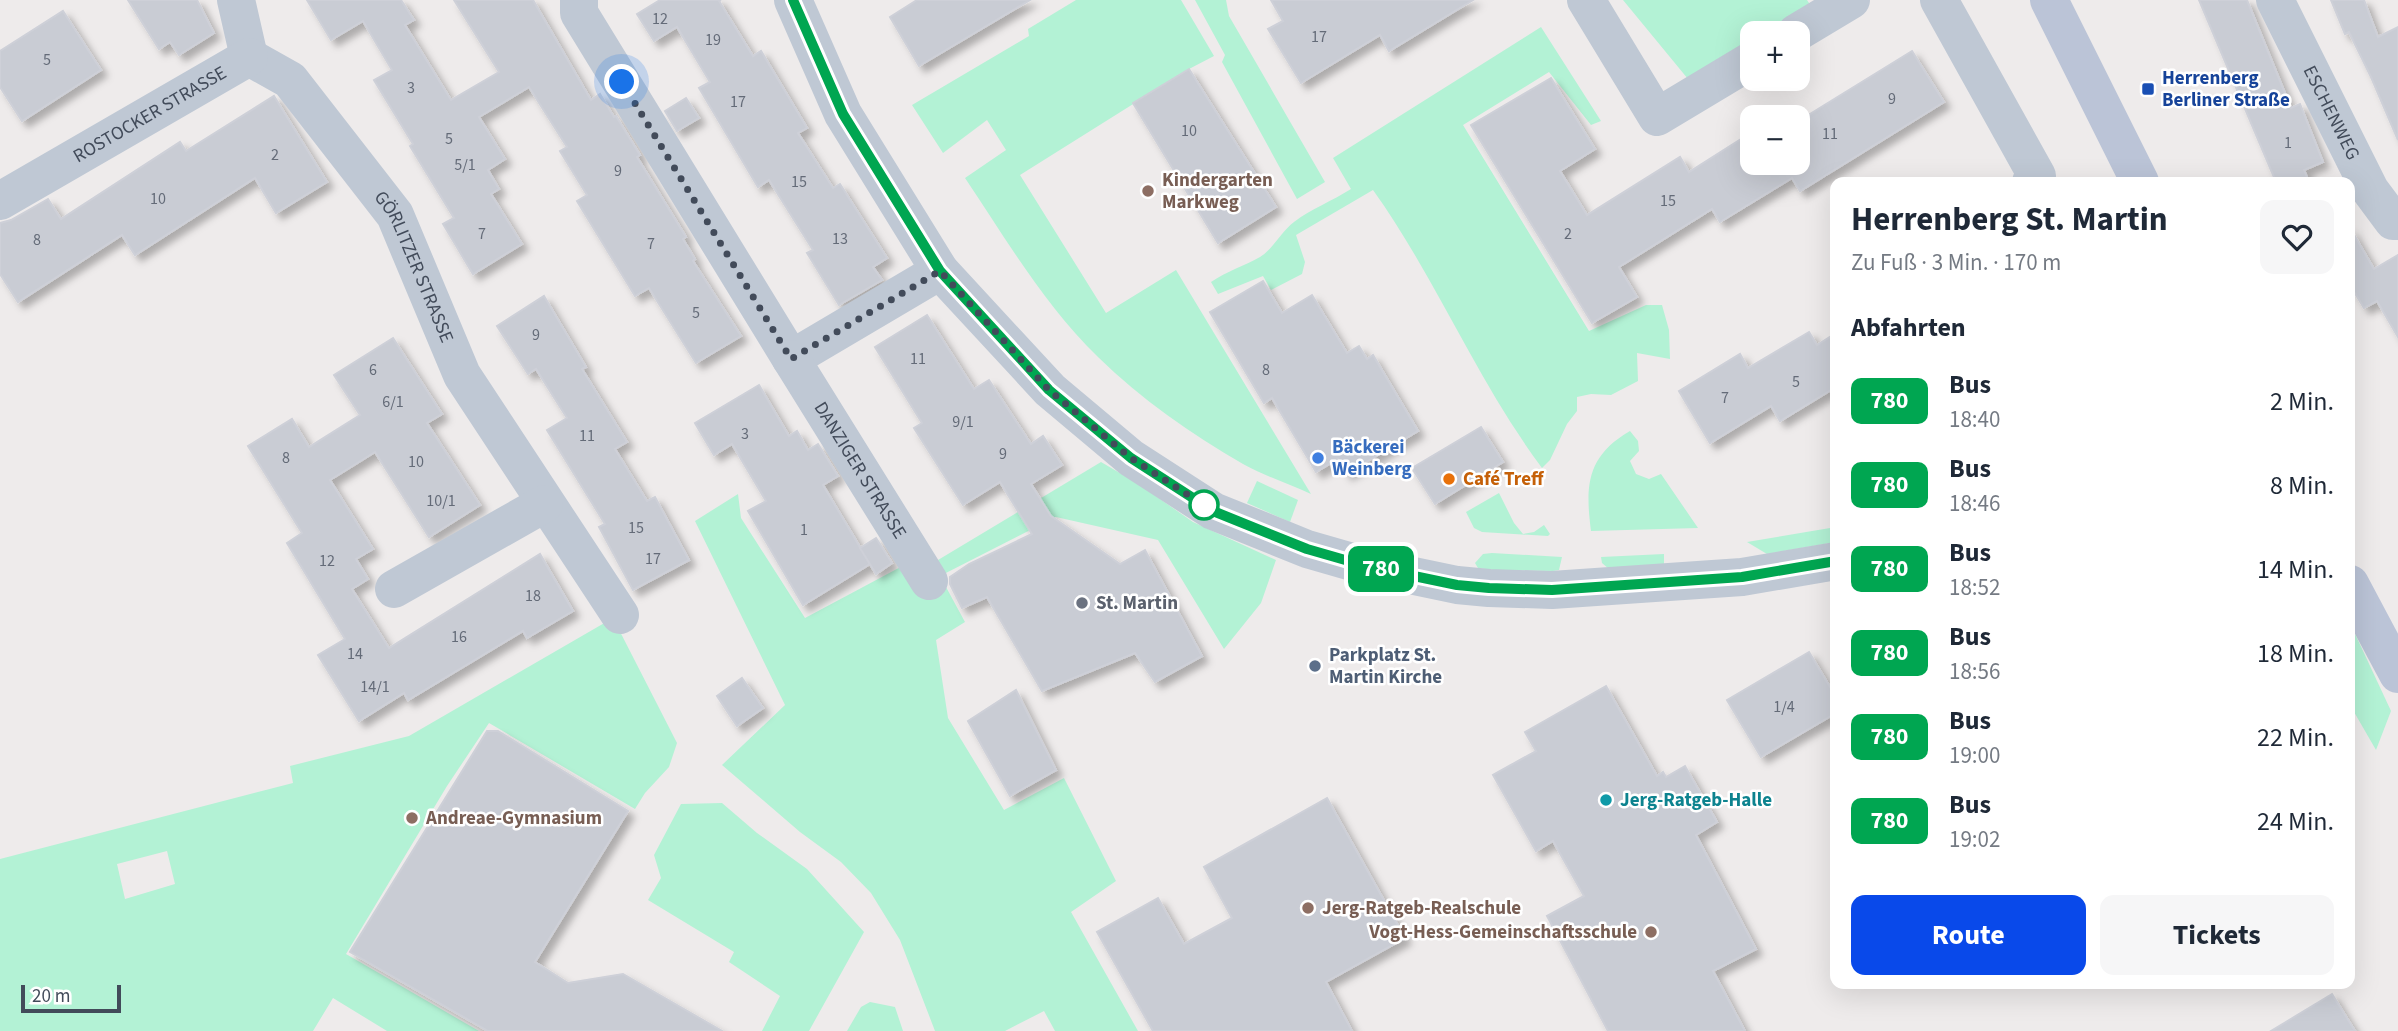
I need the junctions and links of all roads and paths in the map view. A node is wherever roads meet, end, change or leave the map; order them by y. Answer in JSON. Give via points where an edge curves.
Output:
{"nodes":[{"id":1,"x":236,"y":0,"type":"edge"},
{"id":2,"x":579,"y":0,"type":"edge"},
{"id":3,"x":793,"y":0,"type":"edge"},
{"id":4,"x":1586,"y":0,"type":"edge"},
{"id":5,"x":1851,"y":0,"type":"edge"},
{"id":6,"x":1939,"y":0,"type":"edge"},
{"id":7,"x":2049,"y":0,"type":"edge"},
{"id":8,"x":2275,"y":0,"type":"edge"},
{"id":9,"x":1810,"y":25,"type":"edge"},
{"id":10,"x":249,"y":57,"type":"junction"},
{"id":11,"x":1740,"y":67,"type":"edge"},
{"id":12,"x":2036,"y":177,"type":"edge"},
{"id":13,"x":2138,"y":177,"type":"edge"},
{"id":14,"x":0,"y":201,"type":"edge"},
{"id":15,"x":2395,"y":221,"type":"edge"},
{"id":16,"x":940,"y":271,"type":"junction"},
{"id":17,"x":791,"y":359,"type":"junction"},
{"id":18,"x":544,"y":504,"type":"junction"},
{"id":19,"x":1830,"y":562,"type":"edge"},
{"id":20,"x":929,"y":581,"type":"dead end"},
{"id":21,"x":394,"y":589,"type":"dead end"},
{"id":22,"x":2355,"y":593,"type":"edge"},
{"id":23,"x":620,"y":615,"type":"dead end"},
{"id":24,"x":2398,"y":674,"type":"edge"}],
"edges":[{"from":1,"to":10,"type":"street","name":"ROSTOCKER STRASSE"},
{"from":2,"to":17,"type":"street","name":"DANZIGER STRASSE","via":[[579,13]]},
{"from":3,"to":16,"type":"street","via":[[843,114]]},
{"from":4,"to":11,"type":"street","via":[[1657,117]]},
{"from":5,"to":9,"type":"street"},
{"from":6,"to":12,"type":"street"},
{"from":7,"to":13,"type":"main road"},
{"from":8,"to":15,"type":"street","name":"ESCHENWEG","via":[[2370,190]]},
{"from":10,"to":14,"type":"street","name":"ROSTOCKER STRASSE"},
{"from":10,"to":18,"type":"street","name":"GÖRLITZER STRASSE","via":[[290,80],[395,215],[461,375]]},
{"from":16,"to":17,"type":"street"},
{"from":16,"to":19,"type":"street","via":[[1049,390],[1131,458],[1213,511],[1307,549],[1457,585],[1552,590],[1742,577]]},
{"from":17,"to":20,"type":"street","name":"DANZIGER STRASSE"},
{"from":18,"to":21,"type":"street"},
{"from":18,"to":23,"type":"street","name":"GÖRLITZER STRASSE"},
{"from":22,"to":24,"type":"main road"}]}
